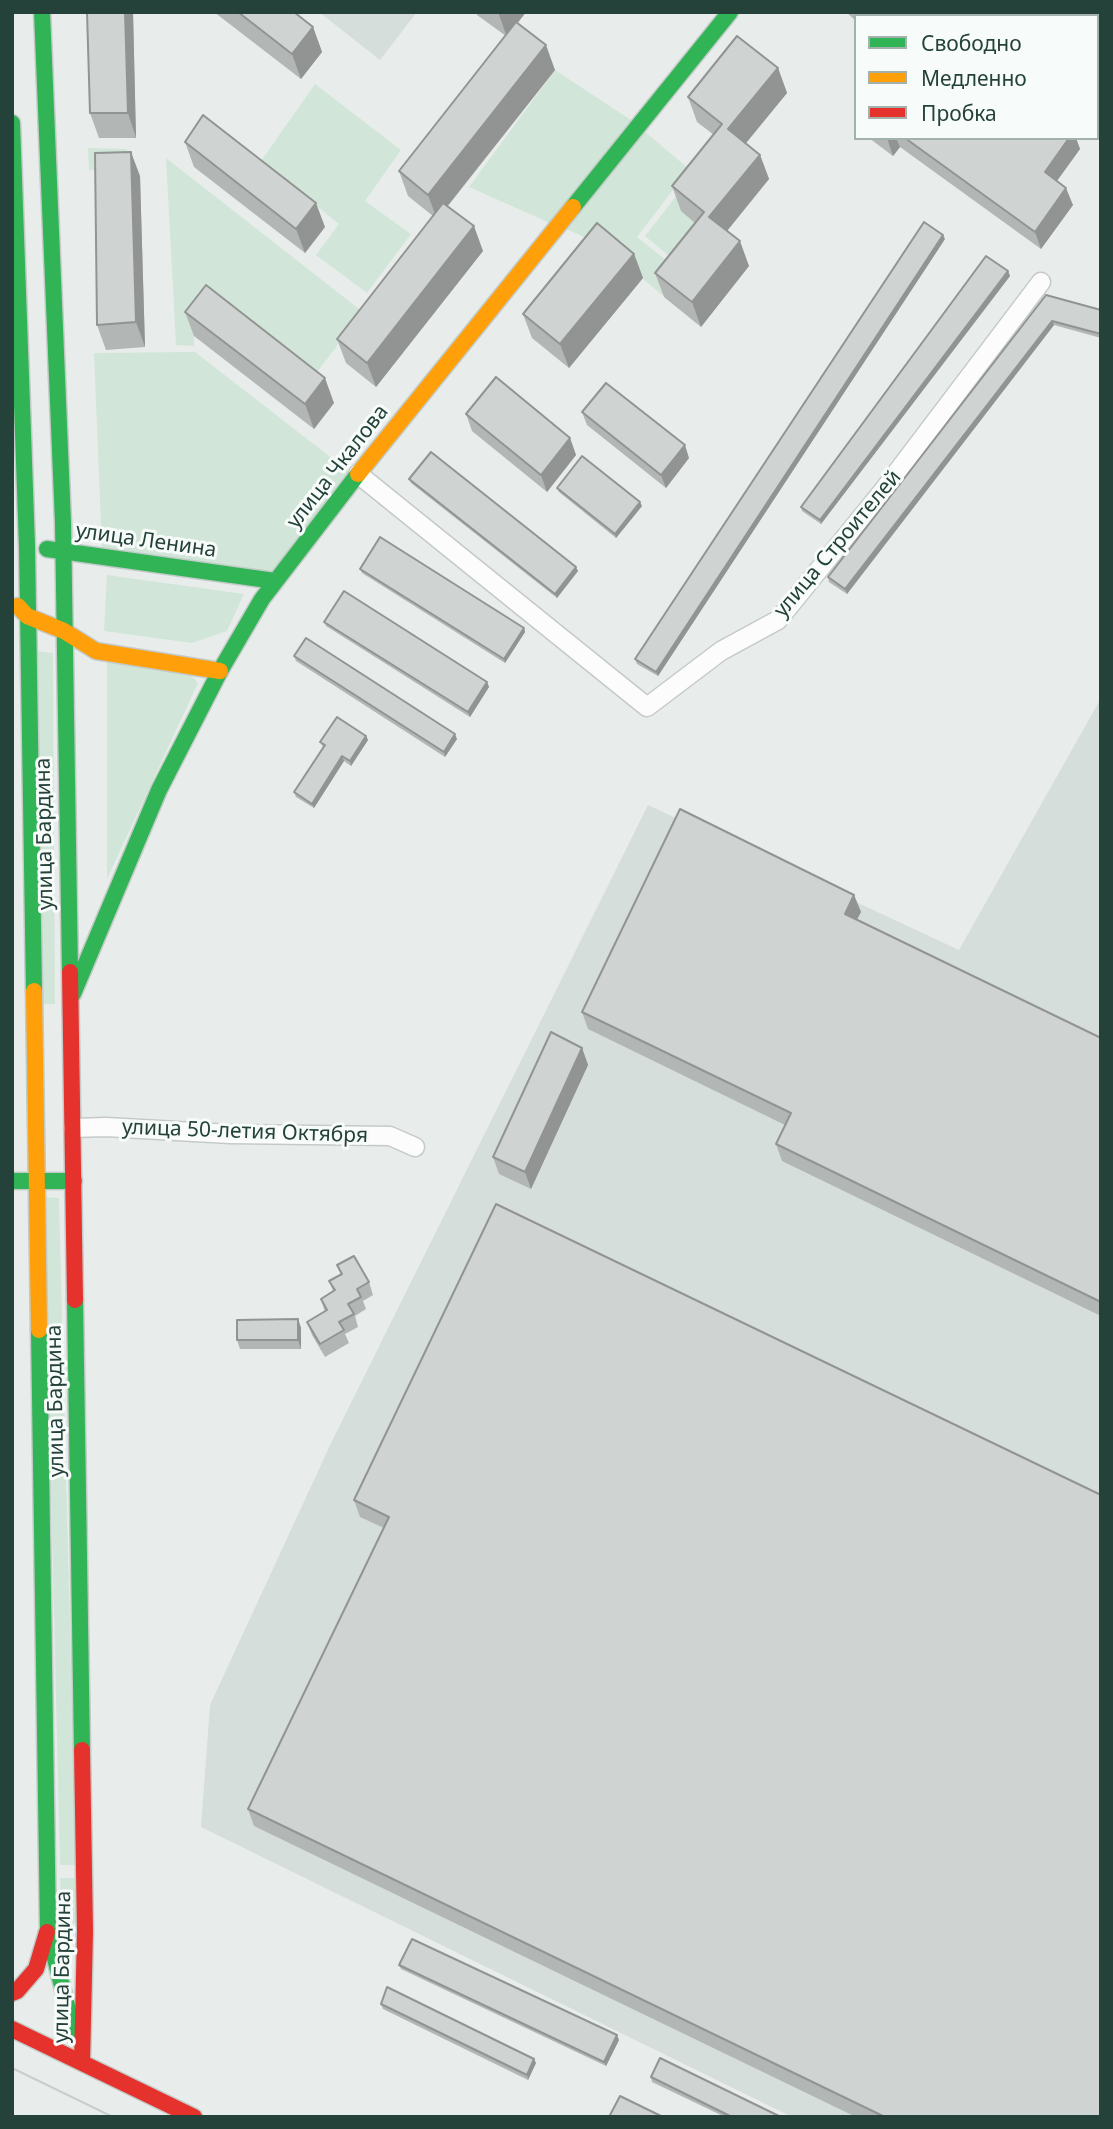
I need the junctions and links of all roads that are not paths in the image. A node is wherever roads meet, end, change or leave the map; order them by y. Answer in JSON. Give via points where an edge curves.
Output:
{"nodes":[{"id":1,"x":42,"y":12,"type":"edge"},
{"id":2,"x":730,"y":12,"type":"edge"},
{"id":3,"x":12,"y":123,"type":"edge"},
{"id":4,"x":1041,"y":282,"type":"dead end"},
{"id":5,"x":358,"y":474,"type":"junction"},
{"id":6,"x":20,"y":544,"type":"edge"},
{"id":7,"x":63,"y":551,"type":"junction"},
{"id":8,"x":275,"y":580,"type":"junction"},
{"id":9,"x":12,"y":601,"type":"edge"},
{"id":10,"x":27,"y":616,"type":"junction"},
{"id":11,"x":64,"y":631,"type":"junction"},
{"id":12,"x":220,"y":671,"type":"junction"},
{"id":13,"x":69,"y":1004,"type":"junction"},
{"id":14,"x":73,"y":1128,"type":"junction"},
{"id":15,"x":415,"y":1147,"type":"dead end"},
{"id":16,"x":12,"y":1181,"type":"edge"},
{"id":17,"x":74,"y":1181,"type":"junction"},
{"id":18,"x":35,"y":1182,"type":"junction"},
{"id":19,"x":62,"y":1683,"type":"junction"},
{"id":20,"x":48,"y":1931,"type":"junction"},
{"id":21,"x":12,"y":1993,"type":"edge"},
{"id":22,"x":12,"y":2029,"type":"edge"},
{"id":23,"x":82,"y":2063,"type":"junction"},
{"id":24,"x":194,"y":2117,"type":"edge"}],
"edges":[{"from":1,"to":7,"type":"main road","name":"улица Бардина"},
{"from":2,"to":5,"type":"main road","name":"улица Чкалова"},
{"from":3,"to":6,"type":"main road","name":"улица Бардина"},
{"from":4,"to":5,"type":"street","name":"улица Строителей","via":[[778,620],[721,651],[647,707]]},
{"from":5,"to":8,"type":"main road","name":"улица Чкалова"},
{"from":6,"to":7,"type":"main road","name":"улица Ленина"},
{"from":6,"to":10,"type":"main road","name":"улица Бардина"},
{"from":7,"to":8,"type":"main road","name":"улица Ленина"},
{"from":7,"to":11,"type":"main road","name":"улица Бардина"},
{"from":8,"to":12,"type":"main road","name":"улица Чкалова"},
{"from":9,"to":10,"type":"main road"},
{"from":10,"to":11,"type":"main road"},
{"from":10,"to":18,"type":"main road","name":"улица Бардина"},
{"from":11,"to":12,"type":"main road","via":[[96,651]]},
{"from":11,"to":13,"type":"main road","name":"улица Бардина"},
{"from":12,"to":13,"type":"main road","name":"улица Чкалова","via":[[159,790]]},
{"from":13,"to":14,"type":"main road","name":"улица Бардина"},
{"from":14,"to":15,"type":"street","name":"улица 50-летия Октября","via":[[390,1136]]},
{"from":14,"to":17,"type":"main road","name":"улица Бардина"},
{"from":16,"to":18,"type":"main road"},
{"from":17,"to":18,"type":"main road"},
{"from":17,"to":19,"type":"main road","name":"улица Бардина"},
{"from":18,"to":19,"type":"main road","name":"улица Бардина"},
{"from":19,"to":20,"type":"main road","name":"улица Бардина"},
{"from":19,"to":23,"type":"main road","name":"улица Бардина","via":[[85,1931]]},
{"from":20,"to":21,"type":"main road","via":[[36,1969]]},
{"from":20,"to":23,"type":"main road","name":"улица Бардина"},
{"from":22,"to":23,"type":"main road"},
{"from":23,"to":24,"type":"main road"}]}
